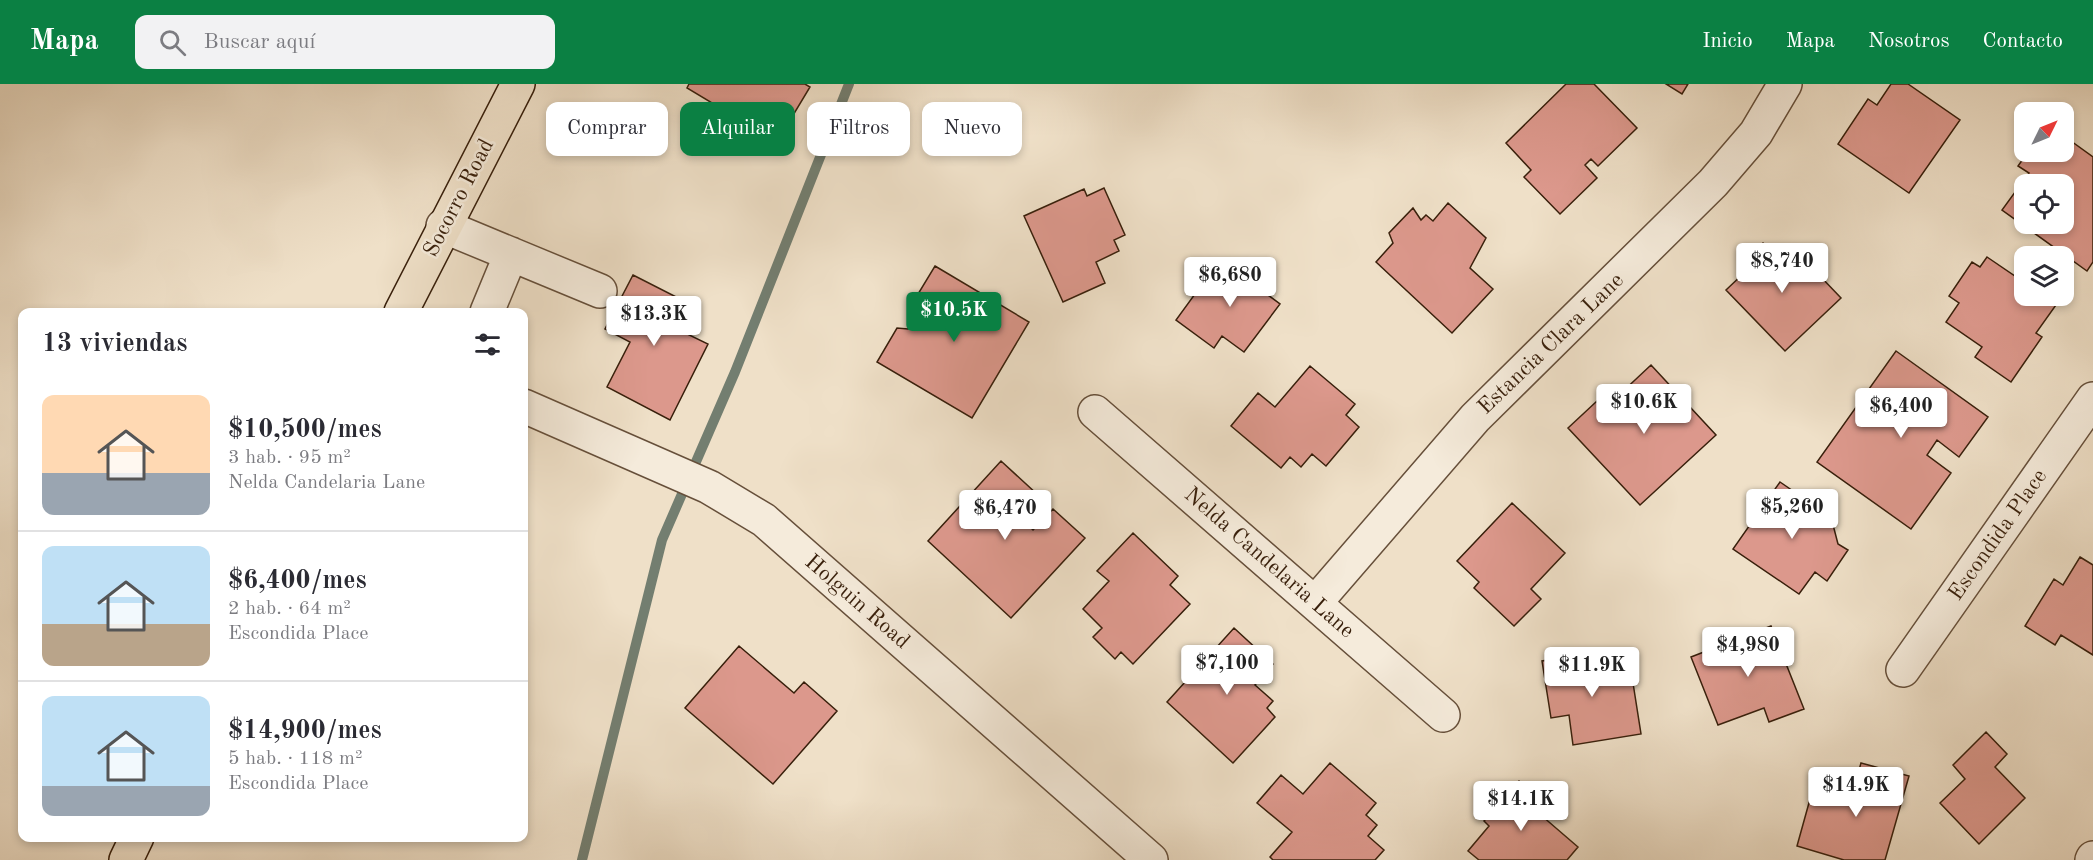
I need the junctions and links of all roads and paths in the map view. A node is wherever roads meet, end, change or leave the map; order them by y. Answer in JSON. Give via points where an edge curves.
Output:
{"nodes":[{"id":1,"x":518,"y":84,"type":"edge"},
{"id":2,"x":1785,"y":84,"type":"edge"},
{"id":3,"x":443,"y":226,"type":"junction"},
{"id":4,"x":511,"y":254,"type":"junction"},
{"id":5,"x":600,"y":291,"type":"dead end"},
{"id":6,"x":403,"y":308,"type":"edge"},
{"id":7,"x":489,"y":308,"type":"edge"},
{"id":8,"x":2093,"y":399,"type":"edge"},
{"id":9,"x":528,"y":408,"type":"edge"},
{"id":10,"x":1095,"y":412,"type":"dead end"},
{"id":11,"x":1315,"y":603,"type":"junction"},
{"id":12,"x":1903,"y":670,"type":"dead end"},
{"id":13,"x":1443,"y":715,"type":"dead end"},
{"id":14,"x":135,"y":842,"type":"edge"},
{"id":15,"x":126,"y":860,"type":"edge"},
{"id":16,"x":1151,"y":860,"type":"edge"}],
"edges":[{"from":1,"to":3,"type":"main road","name":"Socorro Road"},
{"from":2,"to":11,"type":"street","name":"Estancia Clara Lane","via":[[1756,133],[1713,183],[1475,418]]},
{"from":3,"to":4,"type":"street"},
{"from":3,"to":6,"type":"main road","name":"Socorro Road"},
{"from":4,"to":5,"type":"street"},
{"from":4,"to":7,"type":"street"},
{"from":8,"to":12,"type":"street","name":"Escondida Place"},
{"from":9,"to":16,"type":"street","name":"Holguin Road","via":[[732,498],[764,520]]},
{"from":10,"to":11,"type":"street","name":"Nelda Candelaria Lane"},
{"from":11,"to":13,"type":"street","name":"Nelda Candelaria Lane"},
{"from":14,"to":15,"type":"main road"}]}
